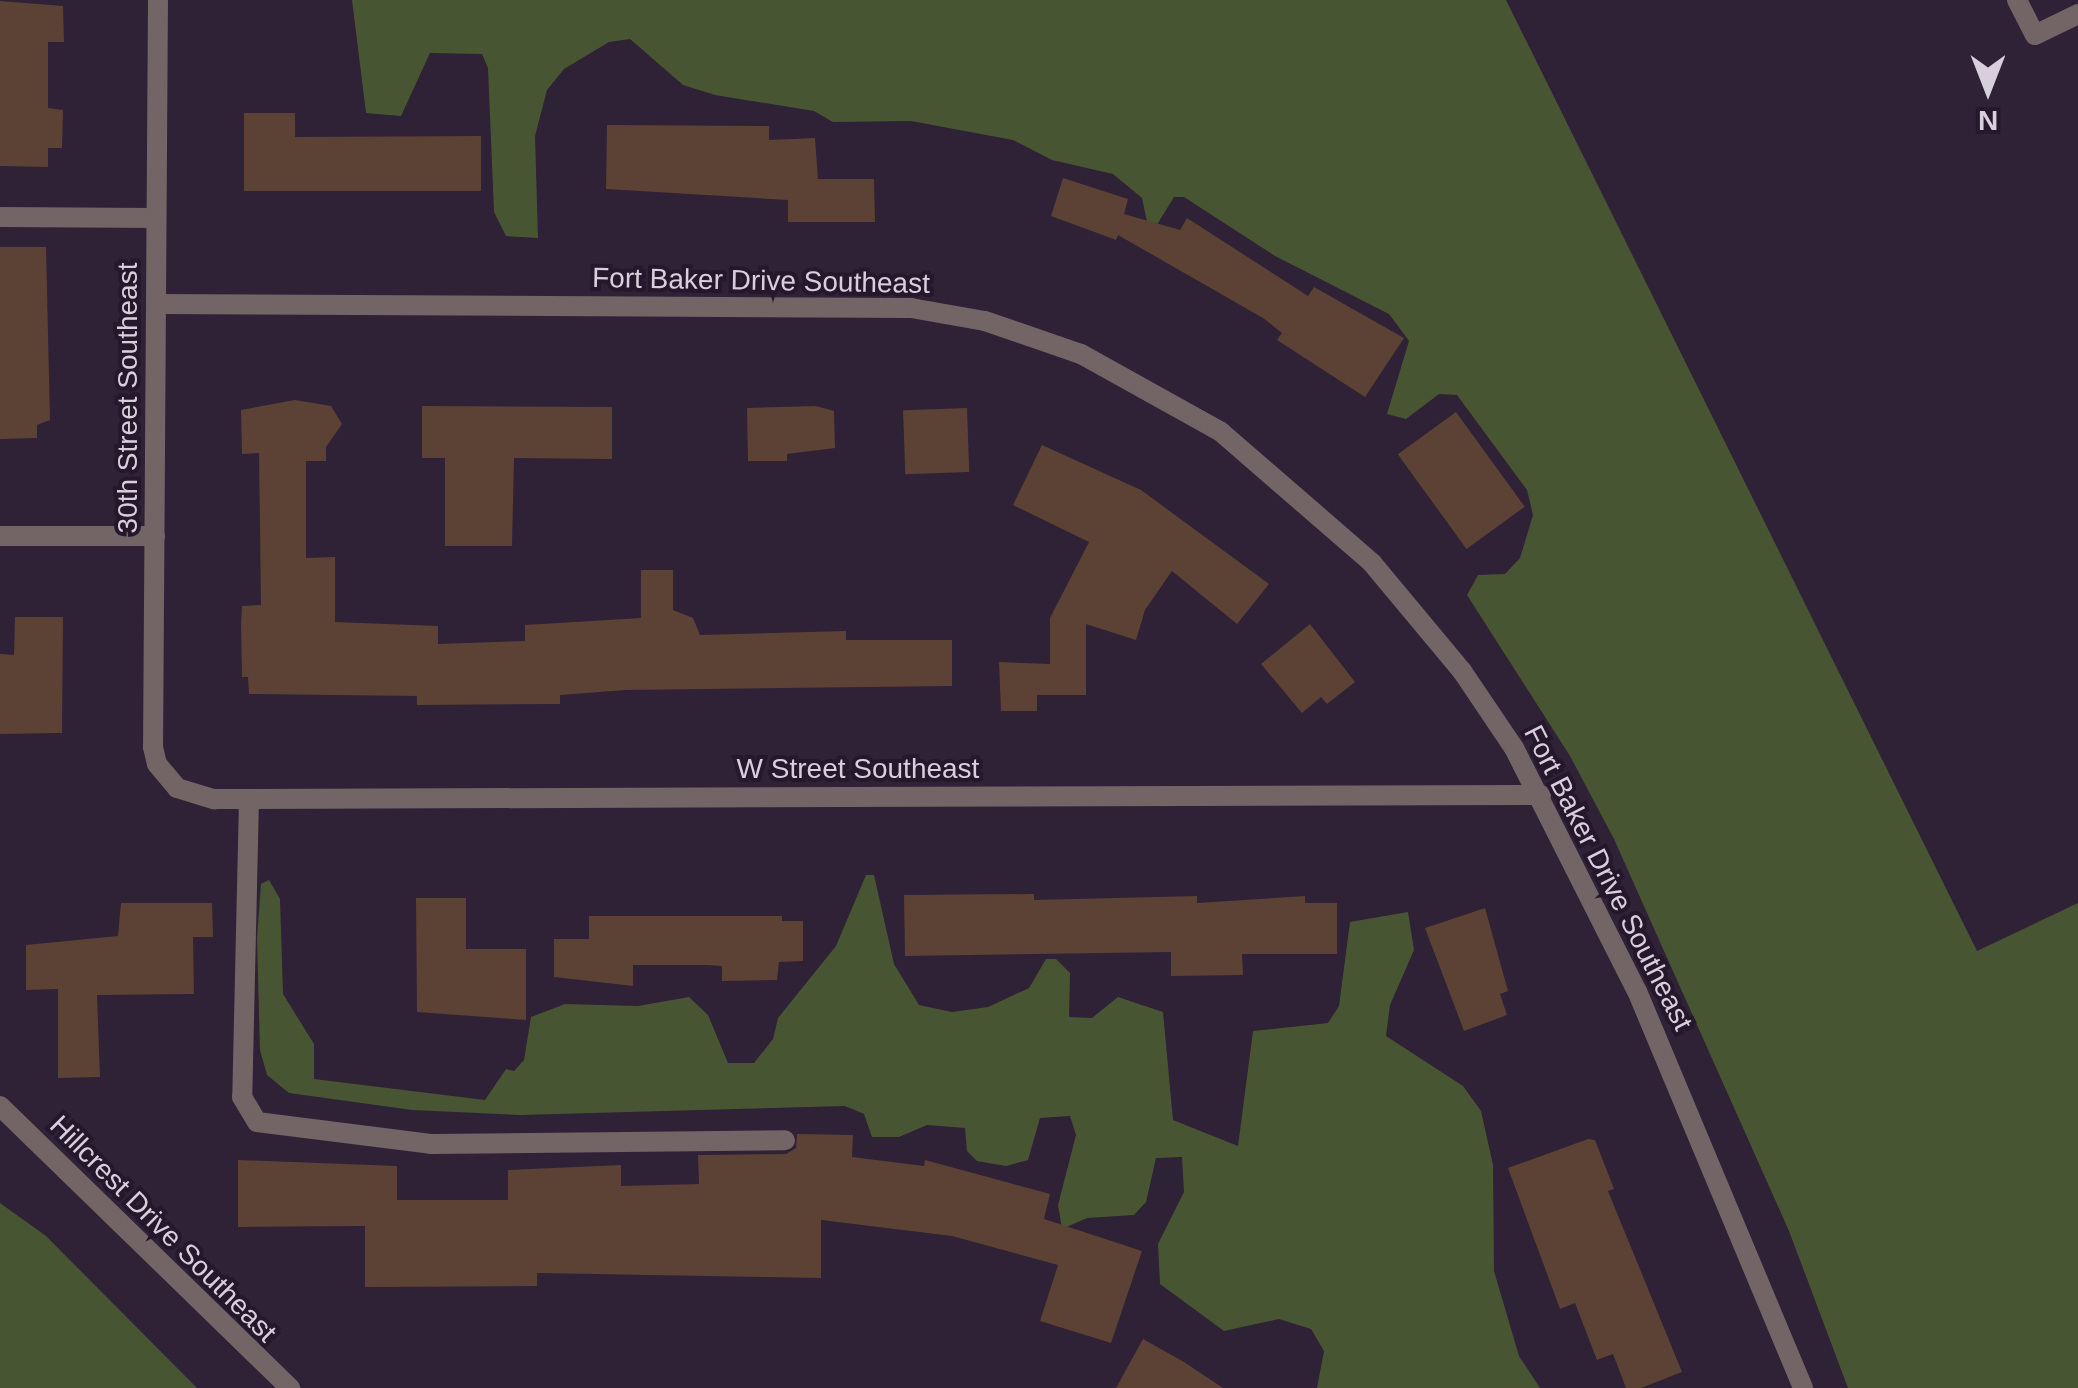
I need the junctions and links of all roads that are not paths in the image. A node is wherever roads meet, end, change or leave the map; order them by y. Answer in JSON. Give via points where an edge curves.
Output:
{"nodes":[{"id":1,"x":158,"y":0,"type":"edge"},
{"id":2,"x":2017,"y":0,"type":"edge"},
{"id":3,"x":2078,"y":14,"type":"edge"},
{"id":4,"x":0,"y":217,"type":"edge"},
{"id":5,"x":156,"y":218,"type":"junction"},
{"id":6,"x":156,"y":304,"type":"junction"},
{"id":7,"x":0,"y":536,"type":"edge"},
{"id":8,"x":155,"y":536,"type":"junction"},
{"id":9,"x":177,"y":788,"type":"joint"},
{"id":10,"x":1541,"y":795,"type":"junction"},
{"id":11,"x":249,"y":799,"type":"junction"},
{"id":12,"x":0,"y":1106,"type":"edge"},
{"id":13,"x":785,"y":1140,"type":"dead end"},
{"id":14,"x":290,"y":1388,"type":"edge"},
{"id":15,"x":1803,"y":1388,"type":"edge"}],
"edges":[{"from":1,"to":5,"type":"street","name":"30th Street Southeast"},
{"from":2,"to":3,"type":"street","via":[[2035,35]]},
{"from":4,"to":5,"type":"street"},
{"from":5,"to":6,"type":"street","name":"30th Street Southeast"},
{"from":6,"to":8,"type":"street","name":"30th Street Southeast"},
{"from":6,"to":10,"type":"street","name":"Fort Baker Drive Southeast","via":[[874,305],[948,313],[1038,338],[1183,407],[1330,522],[1462,671]]},
{"from":7,"to":8,"type":"street"},
{"from":8,"to":9,"type":"street","name":"30th Street Southeast","via":[[153,746],[157,764]]},
{"from":9,"to":11,"type":"street","name":"W Street Southeast","via":[[214,799]]},
{"from":10,"to":11,"type":"street","name":"W Street Southeast"},
{"from":10,"to":15,"type":"street","name":"Fort Baker Drive Southeast","via":[[1686,1100]]},
{"from":11,"to":13,"type":"street","via":[[242,1098],[257,1122],[415,1144]]},
{"from":12,"to":14,"type":"street","name":"Hillcrest Drive Southeast"}]}
